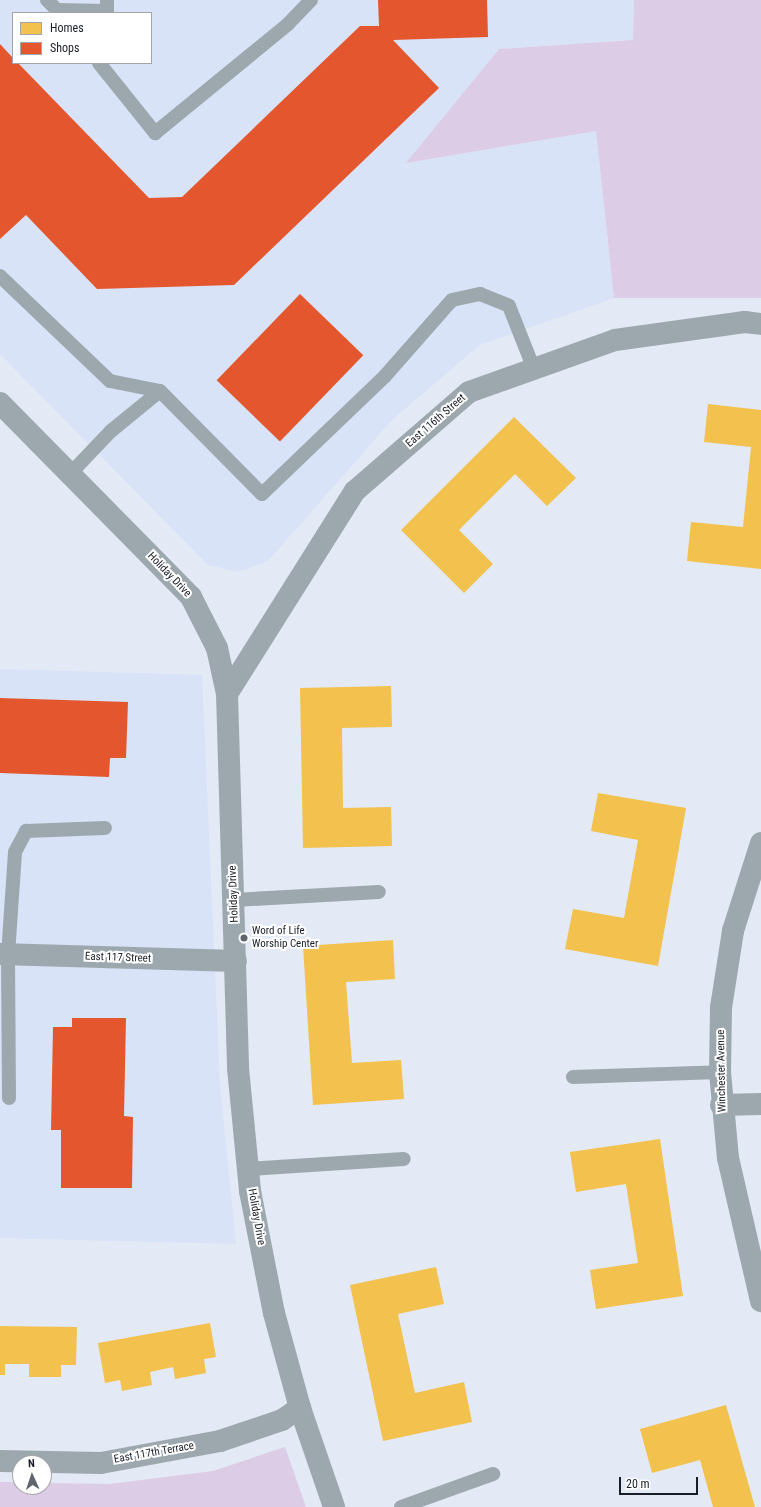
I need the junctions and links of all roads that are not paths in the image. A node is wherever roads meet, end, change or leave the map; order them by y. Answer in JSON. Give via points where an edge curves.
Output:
{"nodes":[{"id":1,"x":107,"y":0,"type":"edge"},
{"id":2,"x":311,"y":0,"type":"edge"},
{"id":3,"x":55,"y":8,"type":"edge"},
{"id":4,"x":100,"y":64,"type":"edge"},
{"id":5,"x":0,"y":276,"type":"edge"},
{"id":6,"x":761,"y":324,"type":"edge"},
{"id":7,"x":534,"y":368,"type":"junction"},
{"id":8,"x":160,"y":391,"type":"junction"},
{"id":9,"x":0,"y":403,"type":"edge"},
{"id":10,"x":70,"y":474,"type":"junction"},
{"id":11,"x":227,"y":694,"type":"junction"},
{"id":12,"x":105,"y":828,"type":"dead end"},
{"id":13,"x":761,"y":843,"type":"edge"},
{"id":14,"x":379,"y":892,"type":"dead end"},
{"id":15,"x":234,"y":900,"type":"junction"},
{"id":16,"x":4,"y":955,"type":"edge"},
{"id":17,"x":236,"y":961,"type":"junction"},
{"id":18,"x":720,"y":1072,"type":"junction"},
{"id":19,"x":573,"y":1077,"type":"dead end"},
{"id":20,"x":9,"y":1098,"type":"dead end"},
{"id":21,"x":761,"y":1104,"type":"edge"},
{"id":22,"x":721,"y":1105,"type":"junction"},
{"id":23,"x":404,"y":1159,"type":"dead end"},
{"id":24,"x":248,"y":1169,"type":"junction"},
{"id":25,"x":761,"y":1301,"type":"edge"},
{"id":26,"x":300,"y":1408,"type":"junction"},
{"id":27,"x":0,"y":1461,"type":"edge"},
{"id":28,"x":493,"y":1474,"type":"dead end"},
{"id":29,"x":334,"y":1507,"type":"edge"},
{"id":30,"x":401,"y":1507,"type":"edge"}],
"edges":[{"from":1,"to":3,"type":"lane","via":[[106,11]]},
{"from":2,"to":4,"type":"lane","via":[[288,24],[155,133]]},
{"from":5,"to":8,"type":"lane","via":[[110,381]]},
{"from":6,"to":7,"type":"street","name":"East 116th Street","via":[[745,322],[615,340]]},
{"from":7,"to":8,"type":"lane","via":[[509,306],[480,294],[452,300],[385,376],[262,494]]},
{"from":7,"to":11,"type":"street","name":"East 116th Street","via":[[469,392],[355,491]]},
{"from":8,"to":10,"type":"lane","via":[[111,431]]},
{"from":9,"to":10,"type":"street","name":"Holiday Drive"},
{"from":10,"to":11,"type":"street","name":"Holiday Drive","via":[[191,597],[217,648]]},
{"from":11,"to":15,"type":"street","name":"Holiday Drive"},
{"from":12,"to":16,"type":"lane","via":[[26,831],[15,852]]},
{"from":13,"to":18,"type":"street","name":"Winchester Avenue","via":[[733,931],[721,1008]]},
{"from":14,"to":15,"type":"lane"},
{"from":15,"to":17,"type":"street","name":"Holiday Drive"},
{"from":16,"to":17,"type":"street","name":"East 117 Street"},
{"from":16,"to":20,"type":"lane"},
{"from":17,"to":24,"type":"street","name":"Holiday Drive","via":[[238,1068]]},
{"from":18,"to":19,"type":"lane"},
{"from":18,"to":22,"type":"street","name":"Winchester Avenue"},
{"from":21,"to":22,"type":"street"},
{"from":22,"to":25,"type":"street","name":"Winchester Avenue","via":[[728,1158]]},
{"from":23,"to":24,"type":"lane"},
{"from":24,"to":26,"type":"street","name":"Holiday Drive","via":[[274,1313]]},
{"from":26,"to":27,"type":"street","name":"East 117th Terrace","via":[[282,1420],[220,1441],[101,1463]]},
{"from":26,"to":29,"type":"street","name":"Holiday Drive"},
{"from":28,"to":30,"type":"lane"}]}
